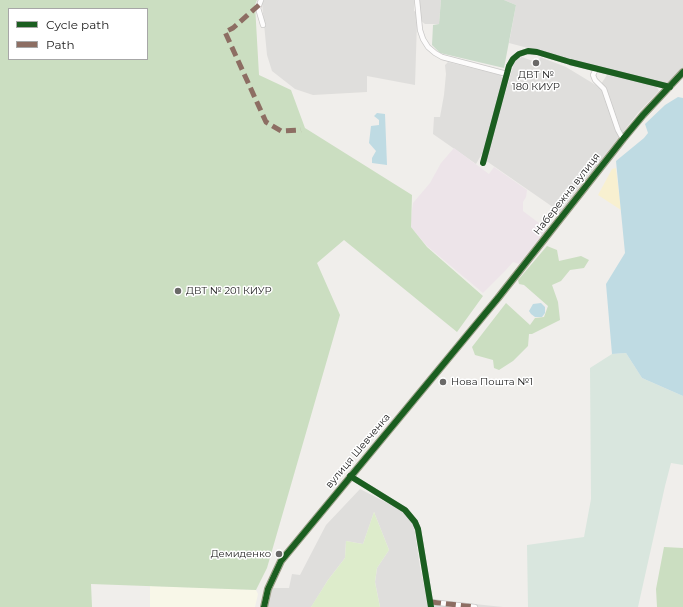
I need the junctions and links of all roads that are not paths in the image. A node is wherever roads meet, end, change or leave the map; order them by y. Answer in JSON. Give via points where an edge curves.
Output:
{"nodes":[{"id":1,"x":261,"y":0,"type":"edge"},
{"id":2,"x":417,"y":0,"type":"edge"},
{"id":3,"x":262,"y":25,"type":"dead end"},
{"id":4,"x":596,"y":69,"type":"junction"},
{"id":5,"x":683,"y":72,"type":"edge"},
{"id":6,"x":506,"y":74,"type":"junction"},
{"id":7,"x":670,"y":86,"type":"junction"},
{"id":8,"x":623,"y":139,"type":"junction"},
{"id":9,"x":483,"y":163,"type":"dead end"},
{"id":10,"x":483,"y":317,"type":"joint"},
{"id":11,"x":350,"y":476,"type":"junction"},
{"id":12,"x":431,"y":604,"type":"edge"},
{"id":13,"x":264,"y":607,"type":"edge"},
{"id":14,"x":475,"y":607,"type":"edge"}],
"edges":[{"from":1,"to":3,"type":"street","via":[[258,8]]},
{"from":2,"to":6,"type":"street","via":[[423,39],[435,53]]},
{"from":4,"to":6,"type":"street","via":[[528,51],[513,58]]},
{"from":4,"to":7,"type":"street"},
{"from":4,"to":8,"type":"street","via":[[593,75],[604,89]]},
{"from":5,"to":7,"type":"street","name":"Набережна вулиця"},
{"from":6,"to":9,"type":"street"},
{"from":7,"to":8,"type":"street","name":"Набережна вулиця"},
{"from":8,"to":10,"type":"street","name":"Набережна вулиця"},
{"from":10,"to":11,"type":"street","name":"вулиця Шевченка"},
{"from":11,"to":12,"type":"street","via":[[405,510],[415,522]]},
{"from":11,"to":13,"type":"street","name":"вулиця Шевченка","via":[[281,561],[268,589]]},
{"from":12,"to":14,"type":"street"}]}
